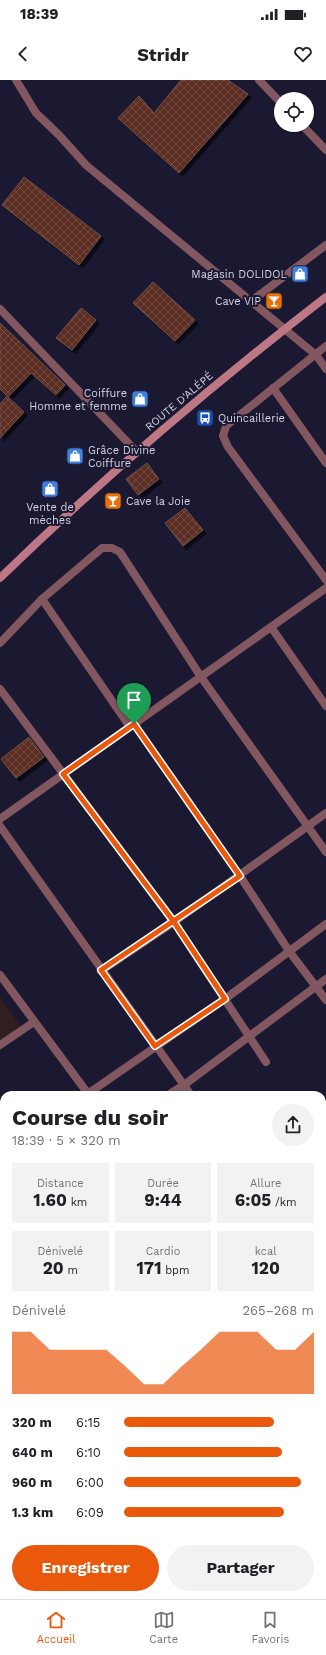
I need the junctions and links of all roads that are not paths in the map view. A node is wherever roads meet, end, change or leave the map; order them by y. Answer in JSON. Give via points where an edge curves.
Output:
{"nodes":[{"id":1,"x":16,"y":80,"type":"edge"},
{"id":2,"x":259,"y":80,"type":"edge"},
{"id":3,"x":274,"y":96,"type":"edge"},
{"id":4,"x":309,"y":132,"type":"edge"},
{"id":5,"x":326,"y":150,"type":"edge"},
{"id":6,"x":326,"y":245,"type":"edge"},
{"id":7,"x":326,"y":297,"type":"edge"},
{"id":8,"x":250,"y":302,"type":"junction"},
{"id":9,"x":0,"y":308,"type":"edge"},
{"id":10,"x":284,"y":330,"type":"junction"},
{"id":11,"x":326,"y":346,"type":"edge"},
{"id":12,"x":316,"y":355,"type":"junction"},
{"id":13,"x":326,"y":369,"type":"edge"},
{"id":14,"x":273,"y":388,"type":"junction"},
{"id":15,"x":136,"y":451,"type":"junction"},
{"id":16,"x":326,"y":463,"type":"edge"},
{"id":17,"x":0,"y":578,"type":"edge"},
{"id":18,"x":326,"y":580,"type":"edge"},
{"id":19,"x":326,"y":588,"type":"edge"},
{"id":20,"x":42,"y":600,"type":"junction"},
{"id":21,"x":271,"y":627,"type":"junction"},
{"id":22,"x":0,"y":643,"type":"edge"},
{"id":23,"x":201,"y":676,"type":"junction"},
{"id":24,"x":0,"y":689,"type":"edge"},
{"id":25,"x":326,"y":706,"type":"edge"},
{"id":26,"x":132,"y":726,"type":"junction"},
{"id":27,"x":63,"y":774,"type":"junction"},
{"id":28,"x":326,"y":813,"type":"edge"},
{"id":29,"x":0,"y":818,"type":"edge"},
{"id":30,"x":0,"y":826,"type":"edge"},
{"id":31,"x":308,"y":826,"type":"junction"},
{"id":32,"x":326,"y":852,"type":"edge"},
{"id":33,"x":240,"y":876,"type":"junction"},
{"id":34,"x":174,"y":922,"type":"junction"},
{"id":35,"x":326,"y":924,"type":"edge"},
{"id":36,"x":289,"y":951,"type":"junction"},
{"id":37,"x":101,"y":970,"type":"junction"},
{"id":38,"x":0,"y":975,"type":"edge"},
{"id":39,"x":326,"y":979,"type":"edge"},
{"id":40,"x":316,"y":987,"type":"junction"},
{"id":41,"x":225,"y":999,"type":"junction"},
{"id":42,"x":326,"y":1000,"type":"edge"},
{"id":43,"x":34,"y":1022,"type":"junction"},
{"id":44,"x":249,"y":1036,"type":"junction"},
{"id":45,"x":0,"y":1044,"type":"edge"},
{"id":46,"x":155,"y":1046,"type":"junction"},
{"id":47,"x":266,"y":1062,"type":"dead end"},
{"id":48,"x":184,"y":1085,"type":"junction"},
{"id":49,"x":86,"y":1091,"type":"edge"},
{"id":50,"x":92,"y":1091,"type":"edge"},
{"id":51,"x":174,"y":1091,"type":"edge"},
{"id":52,"x":188,"y":1091,"type":"edge"}],
"edges":[{"from":1,"to":8,"type":"street","via":[[36,113],[86,165]]},
{"from":2,"to":3,"type":"street"},
{"from":4,"to":5,"type":"street"},
{"from":6,"to":8,"type":"street"},
{"from":7,"to":10,"type":"main road","name":"ROUTE D'ALÉPÉ"},
{"from":8,"to":10,"type":"street"},
{"from":9,"to":15,"type":"street"},
{"from":10,"to":12,"type":"street"},
{"from":10,"to":15,"type":"main road","name":"ROUTE D'ALÉPÉ"},
{"from":11,"to":12,"type":"street"},
{"from":12,"to":13,"type":"street"},
{"from":12,"to":14,"type":"street"},
{"from":14,"to":16,"type":"street"},
{"from":14,"to":18,"type":"street","via":[[226,426],[223,436],[228,447]]},
{"from":15,"to":17,"type":"main road","name":"ROUTE D'ALÉPÉ"},
{"from":19,"to":21,"type":"street"},
{"from":20,"to":22,"type":"street"},
{"from":20,"to":23,"type":"street","via":[[102,548],[112,548],[120,552]]},
{"from":20,"to":26,"type":"street"},
{"from":21,"to":23,"type":"street"},
{"from":21,"to":25,"type":"street"},
{"from":23,"to":26,"type":"street"},
{"from":23,"to":31,"type":"street"},
{"from":24,"to":27,"type":"street"},
{"from":26,"to":27,"type":"street"},
{"from":26,"to":33,"type":"street"},
{"from":27,"to":29,"type":"street"},
{"from":27,"to":34,"type":"street"},
{"from":28,"to":31,"type":"street"},
{"from":30,"to":37,"type":"street"},
{"from":31,"to":32,"type":"street"},
{"from":31,"to":33,"type":"street"},
{"from":33,"to":34,"type":"street"},
{"from":33,"to":36,"type":"street"},
{"from":34,"to":37,"type":"street"},
{"from":34,"to":41,"type":"street"},
{"from":35,"to":36,"type":"street"},
{"from":36,"to":40,"type":"street"},
{"from":36,"to":41,"type":"street"},
{"from":37,"to":46,"type":"street"},
{"from":38,"to":43,"type":"street"},
{"from":39,"to":40,"type":"street"},
{"from":40,"to":42,"type":"street"},
{"from":40,"to":44,"type":"street"},
{"from":41,"to":44,"type":"street"},
{"from":41,"to":46,"type":"street"},
{"from":43,"to":45,"type":"street"},
{"from":43,"to":49,"type":"street"},
{"from":44,"to":47,"type":"street"},
{"from":44,"to":48,"type":"street"},
{"from":46,"to":48,"type":"street"},
{"from":46,"to":50,"type":"street"},
{"from":48,"to":51,"type":"street"},
{"from":48,"to":52,"type":"street"}]}
